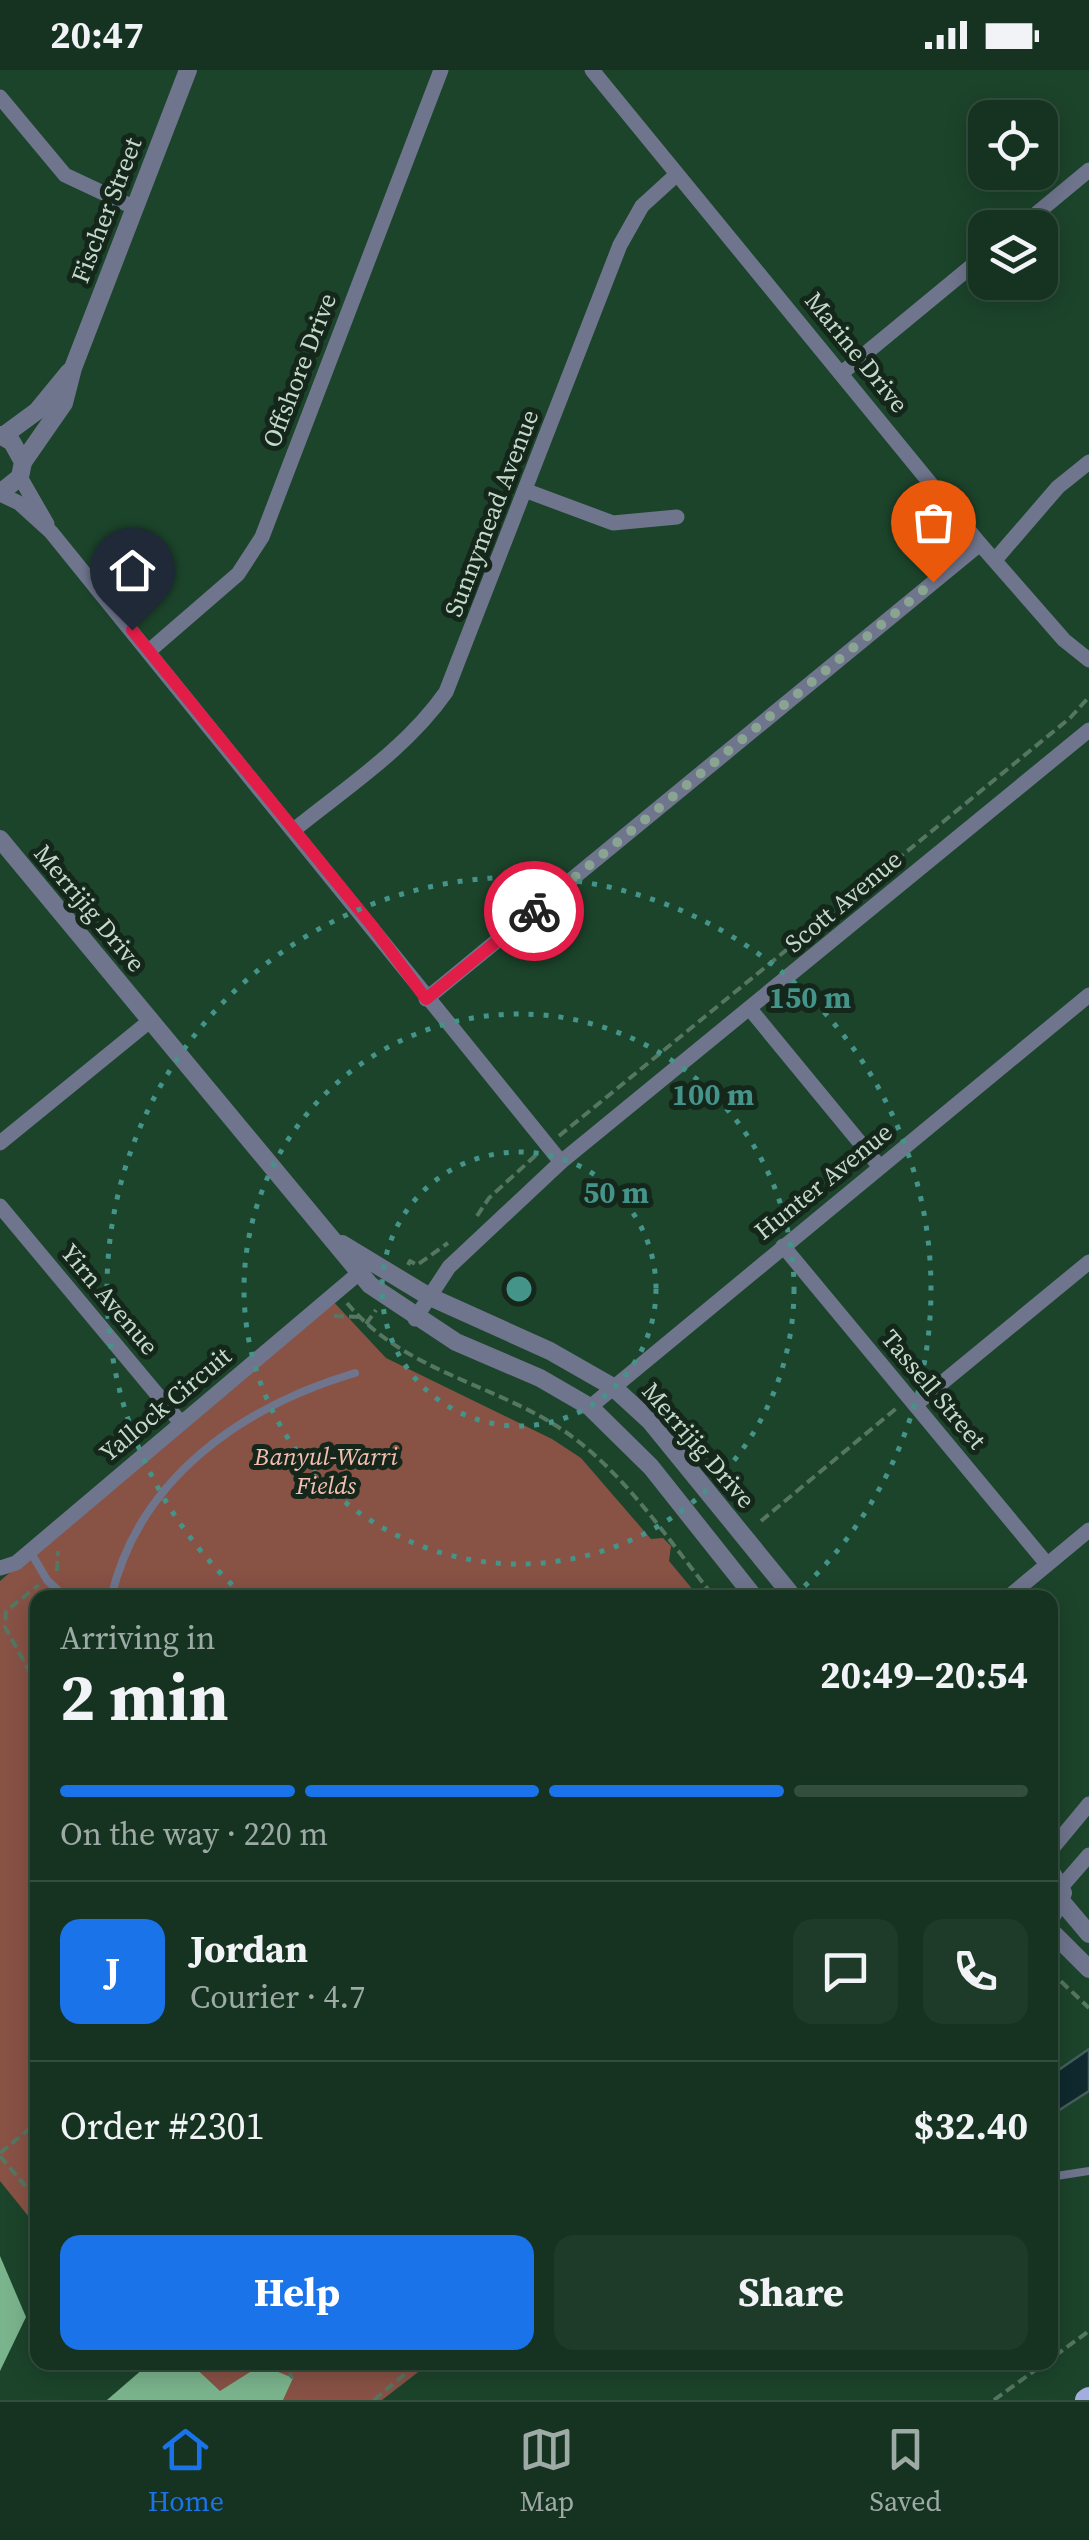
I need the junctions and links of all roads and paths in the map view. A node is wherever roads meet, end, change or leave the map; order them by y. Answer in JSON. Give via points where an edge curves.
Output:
{"nodes":[{"id":1,"x":188,"y":70,"type":"edge"},
{"id":2,"x":440,"y":70,"type":"edge"},
{"id":3,"x":592,"y":70,"type":"edge"},
{"id":4,"x":0,"y":97,"type":"edge"},
{"id":5,"x":1089,"y":170,"type":"edge"},
{"id":6,"x":676,"y":175,"type":"junction"},
{"id":7,"x":133,"y":207,"type":"junction"},
{"id":8,"x":1041,"y":210,"type":"edge"},
{"id":9,"x":968,"y":269,"type":"edge"},
{"id":10,"x":72,"y":368,"type":"junction"},
{"id":11,"x":842,"y":372,"type":"junction"},
{"id":12,"x":1,"y":436,"type":"edge"},
{"id":13,"x":1089,"y":462,"type":"edge"},
{"id":14,"x":22,"y":470,"type":"junction"},
{"id":15,"x":527,"y":491,"type":"junction"},
{"id":16,"x":0,"y":493,"type":"edge"},
{"id":17,"x":677,"y":517,"type":"dead end"},
{"id":18,"x":51,"y":532,"type":"junction"},
{"id":19,"x":980,"y":544,"type":"junction"},
{"id":20,"x":995,"y":560,"type":"junction"},
{"id":21,"x":149,"y":651,"type":"junction"},
{"id":22,"x":1089,"y":660,"type":"edge"},
{"id":23,"x":1089,"y":696,"type":"edge"},
{"id":24,"x":1089,"y":730,"type":"edge"},
{"id":25,"x":295,"y":829,"type":"junction"},
{"id":26,"x":0,"y":840,"type":"edge"},
{"id":27,"x":1089,"y":995,"type":"edge"},
{"id":28,"x":426,"y":999,"type":"junction"},
{"id":29,"x":750,"y":1009,"type":"junction"},
{"id":30,"x":151,"y":1020,"type":"junction"},
{"id":31,"x":0,"y":1143,"type":"edge"},
{"id":32,"x":548,"y":1146,"type":"junction"},
{"id":33,"x":561,"y":1162,"type":"junction"},
{"id":34,"x":880,"y":1167,"type":"junction"},
{"id":35,"x":0,"y":1206,"type":"edge"},
{"id":36,"x":475,"y":1220,"type":"dead end"},
{"id":37,"x":460,"y":1232,"type":"dead end"},
{"id":38,"x":334,"y":1238,"type":"junction"},
{"id":39,"x":783,"y":1246,"type":"junction"},
{"id":40,"x":410,"y":1262,"type":"dead end"},
{"id":41,"x":1089,"y":1262,"type":"edge"},
{"id":42,"x":359,"y":1273,"type":"junction"},
{"id":43,"x":337,"y":1292,"type":"junction"},
{"id":44,"x":428,"y":1296,"type":"junction"},
{"id":45,"x":358,"y":1317,"type":"junction"},
{"id":46,"x":328,"y":1318,"type":"dead end"},
{"id":47,"x":415,"y":1319,"type":"junction"},
{"id":48,"x":356,"y":1373,"type":"dead end"},
{"id":49,"x":613,"y":1387,"type":"junction"},
{"id":50,"x":912,"y":1401,"type":"junction"},
{"id":51,"x":590,"y":1407,"type":"junction"},
{"id":52,"x":181,"y":1424,"type":"junction"},
{"id":53,"x":761,"y":1521,"type":"dead end"},
{"id":54,"x":1089,"y":1530,"type":"edge"},
{"id":55,"x":59,"y":1546,"type":"dead end"},
{"id":56,"x":30,"y":1551,"type":"junction"},
{"id":57,"x":1047,"y":1564,"type":"junction"},
{"id":58,"x":0,"y":1568,"type":"edge"},
{"id":59,"x":47,"y":1580,"type":"junction"},
{"id":60,"x":31,"y":1590,"type":"edge"},
{"id":61,"x":58,"y":1590,"type":"edge"},
{"id":62,"x":114,"y":1590,"type":"edge"},
{"id":63,"x":709,"y":1590,"type":"edge"},
{"id":64,"x":749,"y":1590,"type":"edge"},
{"id":65,"x":787,"y":1590,"type":"edge"},
{"id":66,"x":1016,"y":1590,"type":"edge"},
{"id":67,"x":30,"y":1591,"type":"edge"},
{"id":68,"x":30,"y":1672,"type":"edge"},
{"id":69,"x":1089,"y":1804,"type":"edge"},
{"id":70,"x":1058,"y":1841,"type":"edge"},
{"id":71,"x":1089,"y":1855,"type":"edge"},
{"id":72,"x":1058,"y":1886,"type":"edge"},
{"id":73,"x":1062,"y":1894,"type":"junction"},
{"id":74,"x":1058,"y":1903,"type":"edge"},
{"id":75,"x":1089,"y":1934,"type":"edge"},
{"id":76,"x":1058,"y":1938,"type":"edge"},
{"id":77,"x":1089,"y":1968,"type":"edge"},
{"id":78,"x":1058,"y":1979,"type":"edge"},
{"id":79,"x":1089,"y":2008,"type":"edge"},
{"id":80,"x":30,"y":2129,"type":"edge"},
{"id":81,"x":0,"y":2154,"type":"edge"},
{"id":82,"x":1089,"y":2171,"type":"edge"},
{"id":83,"x":1058,"y":2176,"type":"edge"},
{"id":84,"x":30,"y":2192,"type":"edge"},
{"id":85,"x":1089,"y":2331,"type":"edge"},
{"id":86,"x":1058,"y":2354,"type":"edge"},
{"id":87,"x":286,"y":2370,"type":"edge"},
{"id":88,"x":410,"y":2370,"type":"edge"},
{"id":89,"x":1035,"y":2370,"type":"edge"},
{"id":90,"x":293,"y":2378,"type":"dead end"},
{"id":91,"x":374,"y":2400,"type":"edge"},
{"id":92,"x":994,"y":2400,"type":"edge"}],
"edges":[{"from":1,"to":7,"type":"street","name":"Fischer Street"},
{"from":2,"to":21,"type":"street","name":"Offshore Drive","via":[[262,537],[238,574]]},
{"from":3,"to":6,"type":"street","name":"Marine Drive"},
{"from":4,"to":7,"type":"street","via":[[65,175]]},
{"from":5,"to":8,"type":"street"},
{"from":6,"to":11,"type":"street","name":"Marine Drive"},
{"from":6,"to":15,"type":"street","name":"Sunnymead Avenue","via":[[642,206],[620,245]]},
{"from":7,"to":10,"type":"street","name":"Fischer Street"},
{"from":9,"to":11,"type":"street"},
{"from":10,"to":12,"type":"street","name":"Fischer Street","via":[[36,411]]},
{"from":10,"to":14,"type":"street","name":"Fischer Street","via":[[64,403]]},
{"from":11,"to":19,"type":"street","name":"Marine Drive"},
{"from":12,"to":14,"type":"street","name":"Fischer Street","via":[[12,442]]},
{"from":13,"to":20,"type":"street"},
{"from":14,"to":16,"type":"street","name":"Fischer Street"},
{"from":14,"to":18,"type":"street"},
{"from":15,"to":17,"type":"street","via":[[613,523]]},
{"from":15,"to":25,"type":"street","name":"Sunnymead Avenue","via":[[446,692],[415,730]]},
{"from":16,"to":18,"type":"street"},
{"from":18,"to":21,"type":"street"},
{"from":19,"to":20,"type":"street","name":"Marine Drive"},
{"from":19,"to":28,"type":"street"},
{"from":20,"to":22,"type":"street","name":"Marine Drive"},
{"from":21,"to":25,"type":"street"},
{"from":23,"to":32,"type":"path"},
{"from":24,"to":29,"type":"street","name":"Scott Avenue"},
{"from":25,"to":28,"type":"street"},
{"from":26,"to":30,"type":"street","name":"Merrijig Drive"},
{"from":27,"to":34,"type":"street","name":"Hunter Avenue"},
{"from":28,"to":32,"type":"street"},
{"from":29,"to":33,"type":"street","name":"Scott Avenue"},
{"from":29,"to":34,"type":"street"},
{"from":30,"to":31,"type":"street"},
{"from":30,"to":38,"type":"street","name":"Merrijig Drive"},
{"from":32,"to":33,"type":"street"},
{"from":32,"to":36,"type":"path"},
{"from":33,"to":44,"type":"street","name":"Scott Avenue","via":[[449,1267]]},
{"from":34,"to":39,"type":"street","name":"Hunter Avenue"},
{"from":35,"to":52,"type":"street","name":"Yirn Avenue"},
{"from":37,"to":40,"type":"path","via":[[418,1265]]},
{"from":38,"to":42,"type":"street","name":"Merrijig Drive"},
{"from":38,"to":44,"type":"street","name":"Merrijig Drive"},
{"from":39,"to":49,"type":"street","name":"Hunter Avenue"},
{"from":39,"to":50,"type":"street","name":"Tassell Street"},
{"from":41,"to":50,"type":"street"},
{"from":42,"to":43,"type":"street","name":"Yallock Circuit"},
{"from":42,"to":47,"type":"street","name":"Merrijig Drive"},
{"from":43,"to":45,"type":"path"},
{"from":43,"to":52,"type":"street","name":"Yallock Circuit"},
{"from":44,"to":47,"type":"street","name":"Scott Avenue"},
{"from":44,"to":49,"type":"street","name":"Merrijig Drive"},
{"from":45,"to":46,"type":"path"},
{"from":45,"to":63,"type":"path","via":[[391,1345],[554,1424],[602,1461]]},
{"from":47,"to":51,"type":"street","name":"Merrijig Drive"},
{"from":48,"to":62,"type":"lane","via":[[285,1396],[206,1448],[138,1528]]},
{"from":49,"to":51,"type":"street","name":"Hunter Avenue"},
{"from":49,"to":65,"type":"street","name":"Merrijig Drive","via":[[650,1421]]},
{"from":50,"to":53,"type":"path"},
{"from":50,"to":57,"type":"street","name":"Tassell Street"},
{"from":51,"to":64,"type":"street","name":"Merrijig Drive","via":[[650,1467]]},
{"from":52,"to":56,"type":"street","name":"Yallock Circuit"},
{"from":54,"to":57,"type":"street"},
{"from":55,"to":59,"type":"path","via":[[57,1574]]},
{"from":56,"to":58,"type":"street","name":"Yallock Circuit"},
{"from":56,"to":59,"type":"lane"},
{"from":57,"to":66,"type":"street"},
{"from":59,"to":60,"type":"path"},
{"from":59,"to":61,"type":"lane"},
{"from":67,"to":68,"type":"path","via":[[6,1611],[5,1627]]},
{"from":69,"to":70,"type":"street"},
{"from":71,"to":73,"type":"street"},
{"from":72,"to":73,"type":"street"},
{"from":73,"to":74,"type":"street"},
{"from":73,"to":75,"type":"street"},
{"from":76,"to":77,"type":"street"},
{"from":78,"to":79,"type":"path"},
{"from":80,"to":81,"type":"path"},
{"from":81,"to":84,"type":"path"},
{"from":82,"to":83,"type":"lane"},
{"from":85,"to":86,"type":"path"},
{"from":87,"to":90,"type":"path"},
{"from":88,"to":91,"type":"path"},
{"from":89,"to":92,"type":"path"}]}
